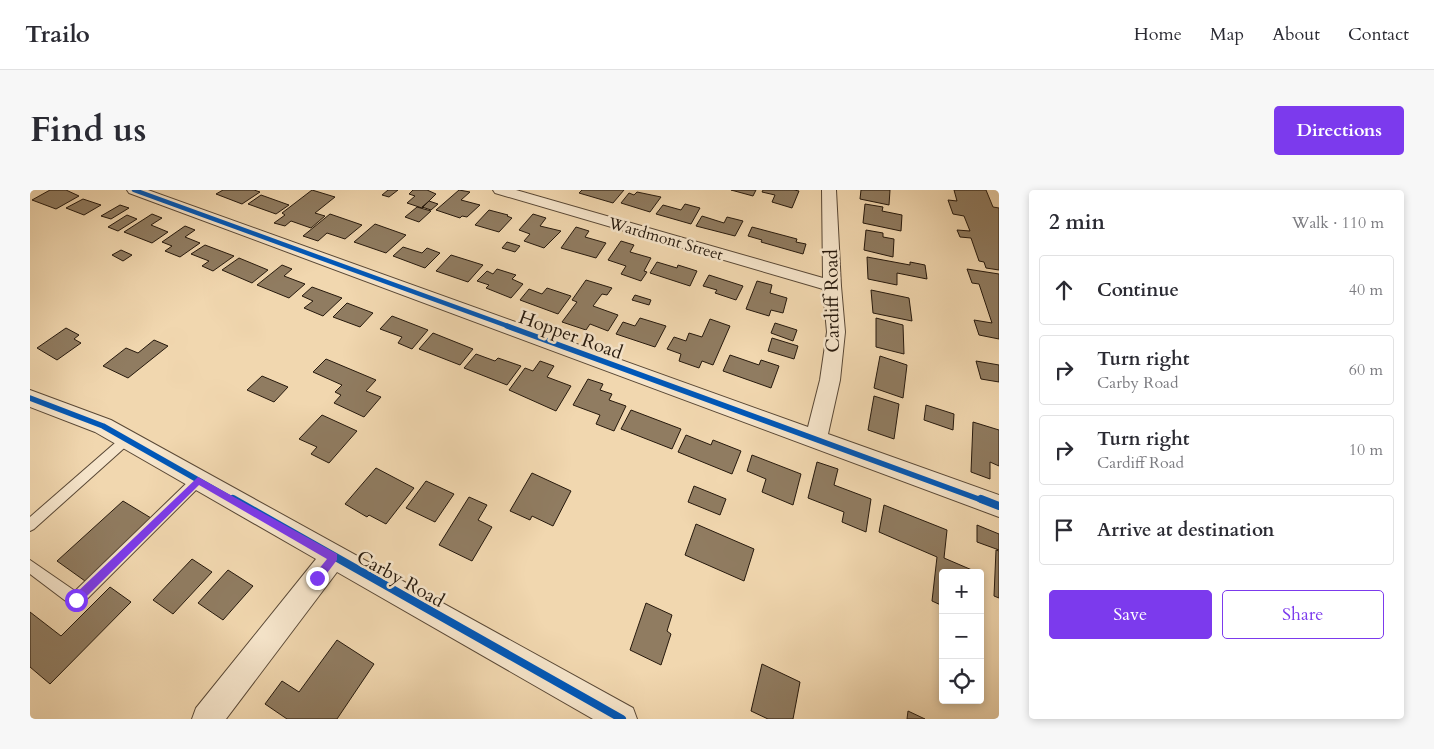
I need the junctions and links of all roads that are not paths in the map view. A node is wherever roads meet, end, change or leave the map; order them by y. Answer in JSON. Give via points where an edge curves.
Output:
{"nodes":[{"id":1,"x":500,"y":190,"type":"edge"},
{"id":2,"x":829,"y":190,"type":"edge"},
{"id":3,"x":144,"y":191,"type":"edge"},
{"id":4,"x":832,"y":286,"type":"junction"},
{"id":5,"x":30,"y":398,"type":"edge"},
{"id":6,"x":127,"y":439,"type":"junction"},
{"id":7,"x":816,"y":440,"type":"junction"},
{"id":8,"x":198,"y":480,"type":"junction"},
{"id":9,"x":999,"y":506,"type":"edge"},
{"id":10,"x":30,"y":524,"type":"edge"},
{"id":11,"x":333,"y":557,"type":"junction"},
{"id":12,"x":30,"y":566,"type":"edge"},
{"id":13,"x":207,"y":719,"type":"edge"},
{"id":14,"x":622,"y":719,"type":"edge"}],
"edges":[{"from":1,"to":4,"type":"street","name":"Wardmont Street"},
{"from":2,"to":4,"type":"street","name":"Cardiff Road"},
{"from":3,"to":7,"type":"street","name":"Hopper Road"},
{"from":4,"to":7,"type":"street","name":"Cardiff Road","via":[[836,332],[830,380]]},
{"from":5,"to":6,"type":"street","name":"Carby Road","via":[[103,426]]},
{"from":6,"to":8,"type":"street","name":"Carby Road"},
{"from":6,"to":10,"type":"lane"},
{"from":7,"to":9,"type":"street","name":"Hopper Road"},
{"from":8,"to":11,"type":"street","name":"Carby Road"},
{"from":8,"to":12,"type":"lane","via":[[76,600]]},
{"from":11,"to":13,"type":"street"},
{"from":11,"to":14,"type":"street","name":"Carby Road"}]}
